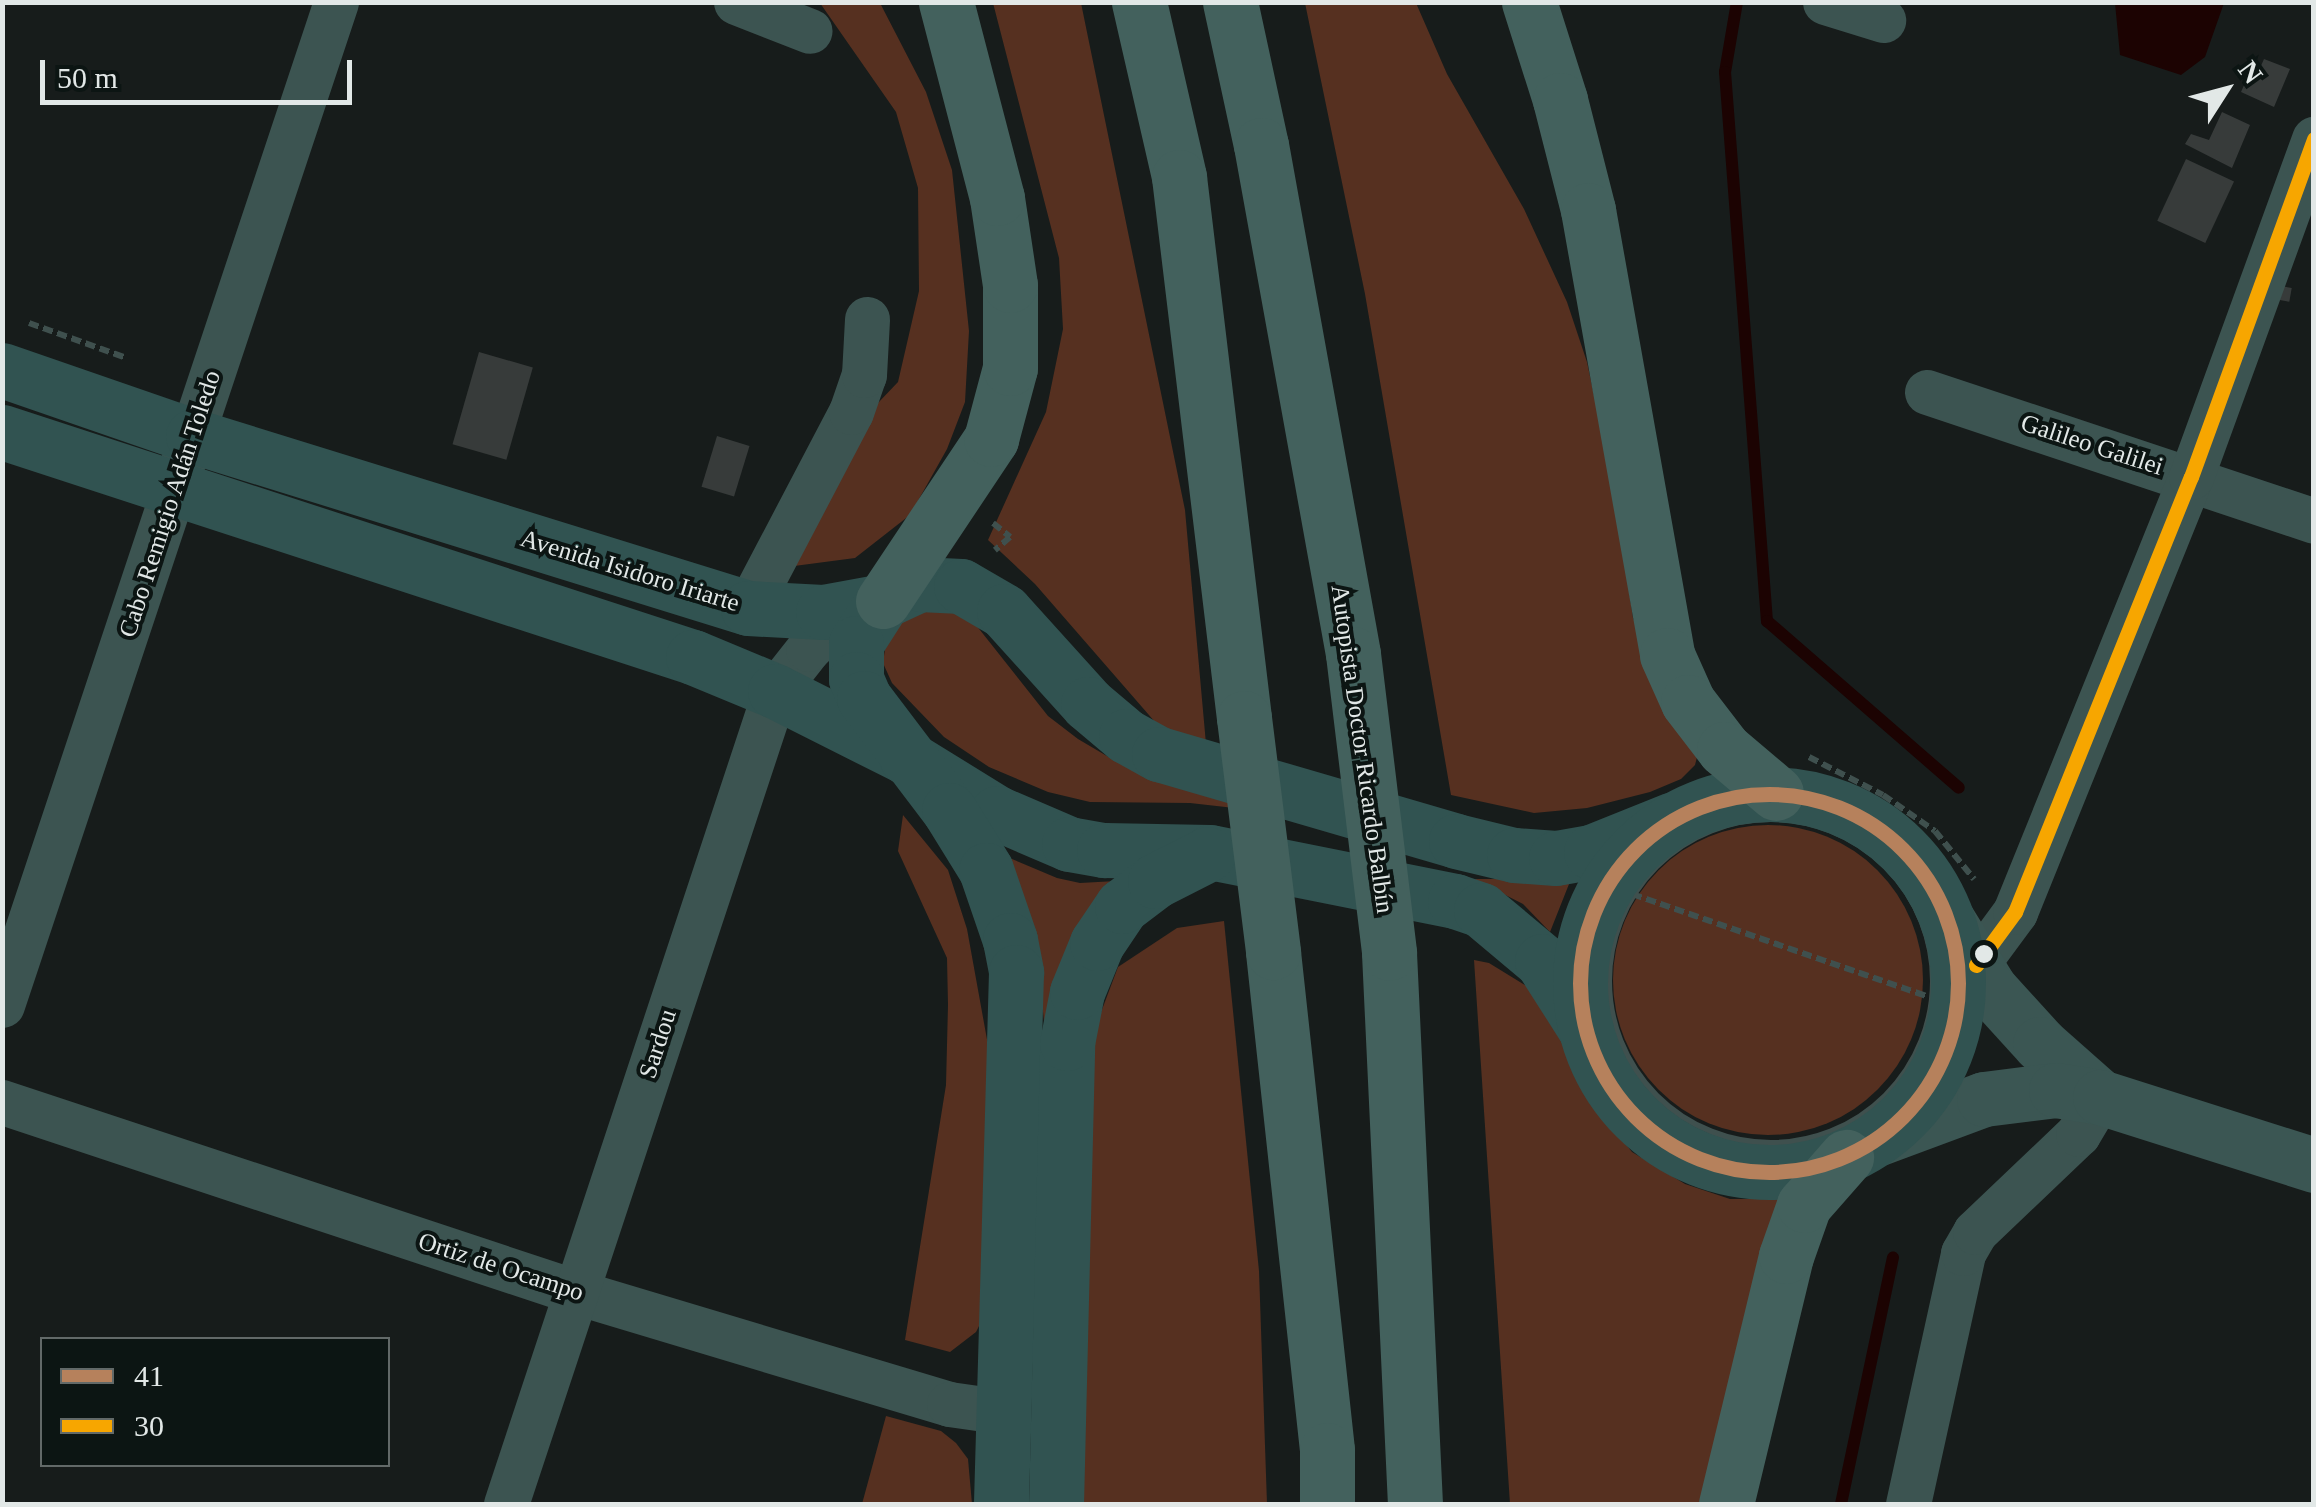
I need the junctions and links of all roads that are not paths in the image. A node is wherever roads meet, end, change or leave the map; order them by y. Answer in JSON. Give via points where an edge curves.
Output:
{"nodes":[{"id":1,"x":336,"y":2,"type":"edge"},
{"id":2,"x":736,"y":2,"type":"edge"},
{"id":3,"x":946,"y":2,"type":"edge"},
{"id":4,"x":1139,"y":2,"type":"edge"},
{"id":5,"x":1230,"y":2,"type":"edge"},
{"id":6,"x":1529,"y":2,"type":"edge"},
{"id":7,"x":1825,"y":2,"type":"edge"},
{"id":8,"x":1883,"y":20,"type":"dead end"},
{"id":9,"x":810,"y":31,"type":"dead end"},
{"id":10,"x":2314,"y":139,"type":"edge"},
{"id":11,"x":867,"y":319,"type":"dead end"},
{"id":12,"x":2,"y":370,"type":"edge"},
{"id":13,"x":1927,"y":392,"type":"dead end"},
{"id":14,"x":2,"y":432,"type":"edge"},
{"id":15,"x":193,"y":436,"type":"junction"},
{"id":16,"x":2190,"y":477,"type":"junction"},
{"id":17,"x":175,"y":488,"type":"junction"},
{"id":18,"x":2314,"y":521,"type":"edge"},
{"id":19,"x":732,"y":603,"type":"junction"},
{"id":20,"x":867,"y":604,"type":"junction"},
{"id":21,"x":693,"y":658,"type":"junction"},
{"id":22,"x":776,"y":692,"type":"junction"},
{"id":23,"x":906,"y":757,"type":"junction"},
{"id":24,"x":1776,"y":792,"type":"junction"},
{"id":25,"x":1673,"y":818,"type":"junction"},
{"id":26,"x":1210,"y":852,"type":"junction"},
{"id":27,"x":1962,"y":943,"type":"junction"},
{"id":28,"x":2,"y":1006,"type":"edge"},
{"id":29,"x":1586,"y":1030,"type":"junction"},
{"id":30,"x":2100,"y":1097,"type":"junction"},
{"id":31,"x":2,"y":1102,"type":"edge"},
{"id":32,"x":1862,"y":1147,"type":"junction"},
{"id":33,"x":2314,"y":1165,"type":"edge"},
{"id":34,"x":576,"y":1292,"type":"junction"},
{"id":35,"x":1005,"y":1412,"type":"junction"},
{"id":36,"x":506,"y":1504,"type":"edge"},
{"id":37,"x":1001,"y":1504,"type":"edge"},
{"id":38,"x":1056,"y":1504,"type":"edge"},
{"id":39,"x":1328,"y":1504,"type":"edge"},
{"id":40,"x":1414,"y":1504,"type":"edge"},
{"id":41,"x":1726,"y":1504,"type":"edge"},
{"id":42,"x":1908,"y":1504,"type":"edge"}],
"edges":[{"from":1,"to":15,"type":"street","name":"Cabo Remigio Adán Toledo"},
{"from":2,"to":9,"type":"street"},
{"from":3,"to":20,"type":"highway","via":[[996,198],[1010,285],[1010,368],[990,439],[964,486]]},
{"from":4,"to":39,"type":"highway","bridge":true,"via":[[1179,177],[1273,952]]},
{"from":5,"to":40,"type":"highway","name":"Autopista Doctor Ricardo Balbín","bridge":true,"via":[[1353,654],[1388,953]]},
{"from":6,"to":24,"type":"highway","via":[[1588,210],[1667,655],[1688,702],[1724,749]]},
{"from":7,"to":8,"type":"street"},
{"from":10,"to":16,"type":"street"},
{"from":11,"to":19,"type":"street","via":[[864,374],[852,412]]},
{"from":12,"to":15,"type":"main road","name":"Avenida Isidoro Iriarte"},
{"from":13,"to":16,"type":"street","name":"Galileo Galilei"},
{"from":14,"to":17,"type":"main road"},
{"from":15,"to":17,"type":"street","name":"Cabo Remigio Adán Toledo"},
{"from":15,"to":19,"type":"main road","name":"Avenida Isidoro Iriarte"},
{"from":16,"to":18,"type":"street","name":"Galileo Galilei"},
{"from":16,"to":27,"type":"street","via":[[2015,912]]},
{"from":17,"to":21,"type":"main road"},
{"from":17,"to":28,"type":"street","name":"Cabo Remigio Adán Toledo"},
{"from":19,"to":20,"type":"main road","name":"Avenida Isidoro Iriarte","via":[[824,612]]},
{"from":19,"to":21,"type":"main road"},
{"from":20,"to":22,"type":"street","name":"Sardou","via":[[808,649]]},
{"from":20,"to":23,"type":"main road","via":[[856,643],[856,679]]},
{"from":20,"to":25,"type":"main road","name":"Avenida Isidoro Iriarte","via":[[920,584],[984,595],[1088,704],[1159,754],[1456,840],[1556,858],[1590,852]]},
{"from":21,"to":22,"type":"main road"},
{"from":22,"to":23,"type":"main road"},
{"from":22,"to":34,"type":"street","name":"Sardou"},
{"from":23,"to":26,"type":"main road","via":[[996,814],[1069,844]]},
{"from":23,"to":35,"type":"main road","via":[[986,870],[1016,972]]},
{"from":24,"to":25,"type":"main road","name":"Avenida Isidoro Iriarte","via":[[1722,798]]},
{"from":24,"to":27,"type":"main road","name":"Avenida Isidoro Iriarte","via":[[1832,804],[1882,830],[1922,871]]},
{"from":25,"to":29,"type":"main road","via":[[1626,857],[1594,910],[1580,968]]},
{"from":26,"to":29,"type":"main road","via":[[1480,910],[1542,961]]},
{"from":26,"to":38,"type":"main road","via":[[1122,906],[1077,992],[1067,1043]]},
{"from":27,"to":30,"type":"street","via":[[1990,989]]},
{"from":27,"to":32,"type":"main road","name":"Avenida Isidoro Iriarte","via":[[1956,1017],[1941,1064],[1915,1105]]},
{"from":29,"to":32,"type":"main road","via":[[1607,1080],[1641,1123],[1686,1153],[1738,1170],[1792,1171]]},
{"from":30,"to":32,"type":"street","via":[[2021,1091],[1942,1111]]},
{"from":30,"to":33,"type":"street"},
{"from":30,"to":42,"type":"street","via":[[2078,1134],[1975,1232],[1963,1253]]},
{"from":31,"to":34,"type":"street","name":"Ortiz de Ocampo"},
{"from":32,"to":41,"type":"highway","via":[[1804,1205]]},
{"from":34,"to":35,"type":"street","name":"Ortiz de Ocampo","via":[[948,1404]]},
{"from":34,"to":36,"type":"street","name":"Sardou"},
{"from":35,"to":37,"type":"main road"}]}
